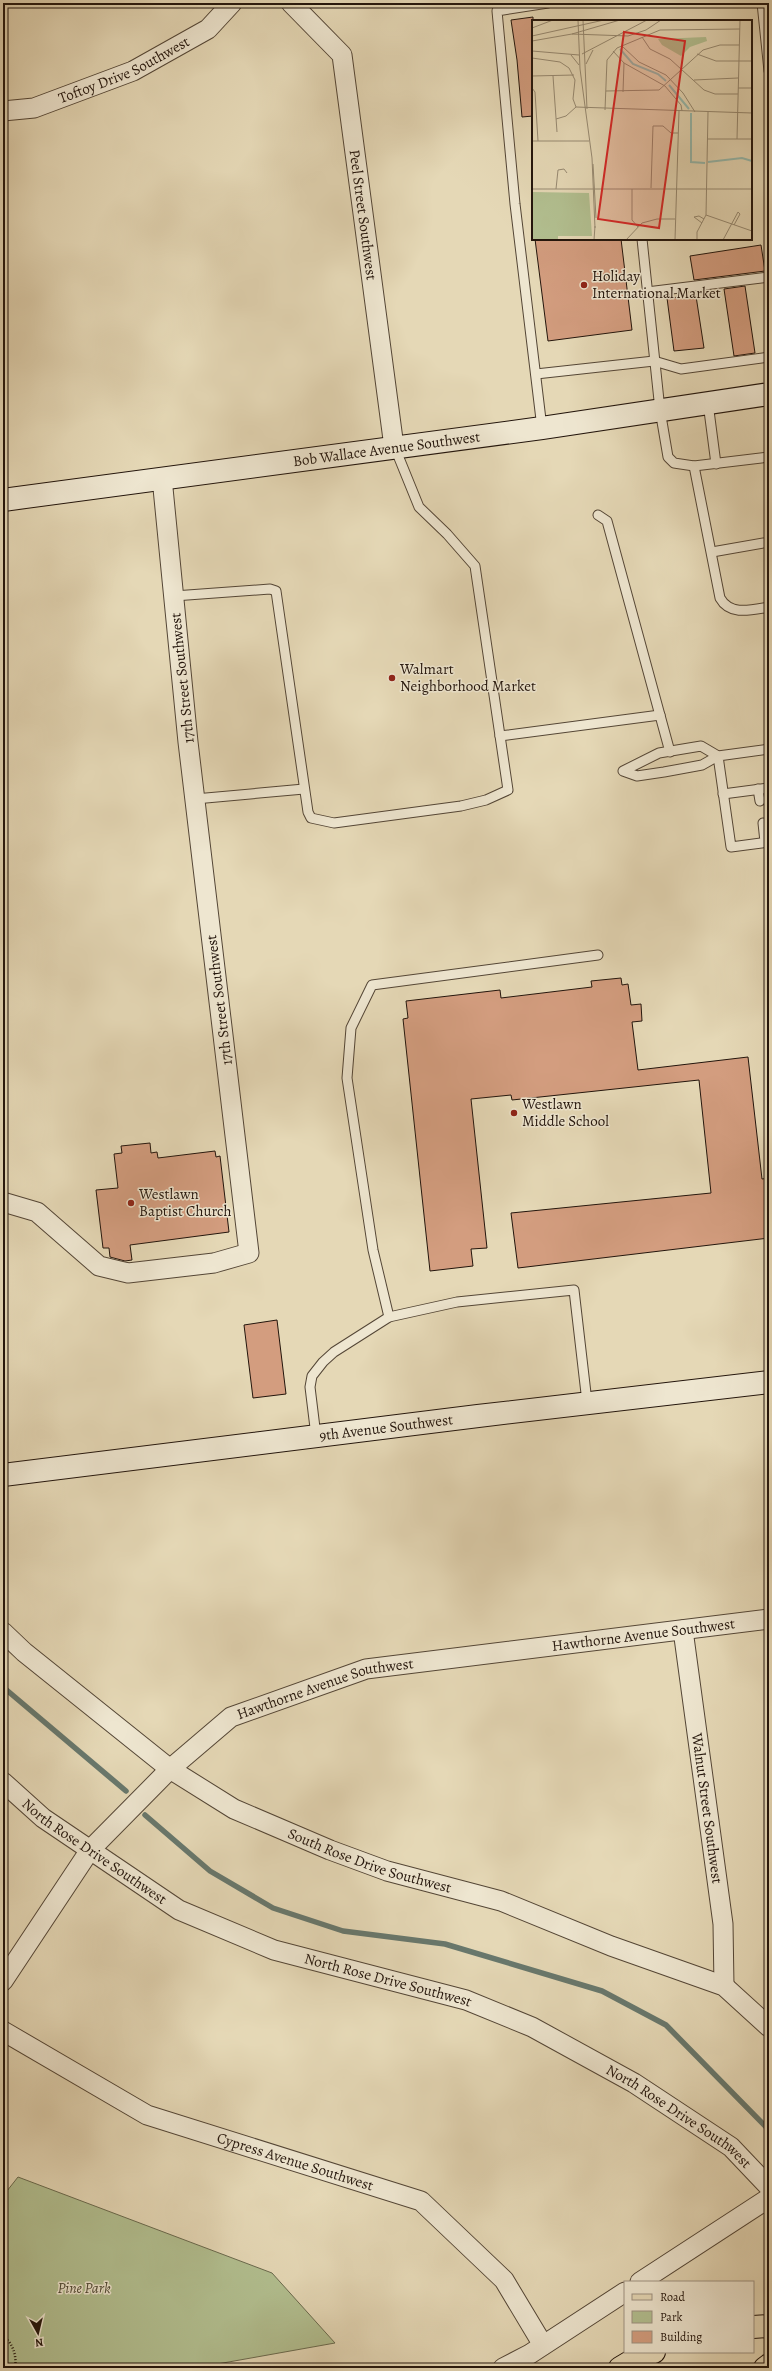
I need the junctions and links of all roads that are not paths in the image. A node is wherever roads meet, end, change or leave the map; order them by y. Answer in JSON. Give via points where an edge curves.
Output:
{"nodes":[{"id":1,"x":232,"y":3,"type":"edge"},
{"id":2,"x":291,"y":3,"type":"edge"},
{"id":3,"x":548,"y":3,"type":"edge"},
{"id":4,"x":762,"y":3,"type":"edge"},
{"id":5,"x":767,"y":30,"type":"edge"},
{"id":6,"x":769,"y":71,"type":"edge"},
{"id":7,"x":3,"y":111,"type":"edge"},
{"id":8,"x":642,"y":240,"type":"edge"},
{"id":9,"x":769,"y":277,"type":"edge"},
{"id":10,"x":647,"y":292,"type":"junction"},
{"id":11,"x":769,"y":357,"type":"edge"},
{"id":12,"x":654,"y":361,"type":"junction"},
{"id":13,"x":536,"y":374,"type":"junction"},
{"id":14,"x":769,"y":394,"type":"edge"},
{"id":15,"x":708,"y":403,"type":"junction"},
{"id":16,"x":660,"y":410,"type":"junction"},
{"id":17,"x":542,"y":428,"type":"junction"},
{"id":18,"x":394,"y":447,"type":"junction"},
{"id":19,"x":769,"y":457,"type":"edge"},
{"id":20,"x":716,"y":464,"type":"junction"},
{"id":21,"x":694,"y":466,"type":"junction"},
{"id":22,"x":162,"y":478,"type":"junction"},
{"id":23,"x":3,"y":500,"type":"edge"},
{"id":24,"x":598,"y":515,"type":"dead end"},
{"id":25,"x":769,"y":542,"type":"edge"},
{"id":26,"x":712,"y":552,"type":"junction"},
{"id":27,"x":174,"y":596,"type":"junction"},
{"id":28,"x":769,"y":607,"type":"edge"},
{"id":29,"x":660,"y":715,"type":"junction"},
{"id":30,"x":500,"y":736,"type":"junction"},
{"id":31,"x":769,"y":749,"type":"edge"},
{"id":32,"x":670,"y":752,"type":"junction"},
{"id":33,"x":718,"y":756,"type":"junction"},
{"id":34,"x":769,"y":788,"type":"edge"},
{"id":35,"x":304,"y":789,"type":"junction"},
{"id":36,"x":758,"y":789,"type":"junction"},
{"id":37,"x":724,"y":794,"type":"junction"},
{"id":38,"x":195,"y":799,"type":"junction"},
{"id":39,"x":760,"y":801,"type":"dead end"},
{"id":40,"x":763,"y":824,"type":"dead end"},
{"id":41,"x":767,"y":842,"type":"edge"},
{"id":42,"x":598,"y":955,"type":"dead end"},
{"id":43,"x":3,"y":1202,"type":"edge"},
{"id":44,"x":389,"y":1317,"type":"junction"},
{"id":45,"x":769,"y":1382,"type":"edge"},
{"id":46,"x":587,"y":1402,"type":"junction"},
{"id":47,"x":316,"y":1436,"type":"junction"},
{"id":48,"x":3,"y":1475,"type":"edge"},
{"id":49,"x":769,"y":1619,"type":"edge"},
{"id":50,"x":683,"y":1630,"type":"junction"},
{"id":51,"x":3,"y":1632,"type":"edge"},
{"id":52,"x":170,"y":1769,"type":"junction"},
{"id":53,"x":3,"y":1782,"type":"edge"},
{"id":54,"x":90,"y":1850,"type":"junction"},
{"id":55,"x":3,"y":1981,"type":"edge"},
{"id":56,"x":724,"y":1986,"type":"junction"},
{"id":57,"x":769,"y":2027,"type":"edge"},
{"id":58,"x":3,"y":2031,"type":"edge"},
{"id":59,"x":769,"y":2187,"type":"edge"},
{"id":60,"x":769,"y":2198,"type":"edge"},
{"id":61,"x":642,"y":2281,"type":"edge"},
{"id":62,"x":624,"y":2293,"type":"edge"},
{"id":63,"x":769,"y":2326,"type":"edge"},
{"id":64,"x":754,"y":2327,"type":"edge"},
{"id":65,"x":543,"y":2345,"type":"junction"},
{"id":66,"x":651,"y":2353,"type":"edge"},
{"id":67,"x":769,"y":2365,"type":"edge"},
{"id":68,"x":503,"y":2368,"type":"edge"},
{"id":69,"x":620,"y":2368,"type":"edge"},
{"id":70,"x":764,"y":2368,"type":"edge"}],
"edges":[{"from":1,"to":7,"type":"street","name":"Toftoy Drive Southwest","via":[[208,29],[133,71],[34,108]]},
{"from":2,"to":18,"type":"street","name":"Peel Street Southwest","via":[[342,55]]},
{"from":3,"to":13,"type":"lane","via":[[497,10],[515,204]]},
{"from":4,"to":5,"type":"lane"},
{"from":5,"to":6,"type":"lane"},
{"from":8,"to":10,"type":"lane"},
{"from":9,"to":10,"type":"lane"},
{"from":10,"to":12,"type":"lane"},
{"from":11,"to":12,"type":"lane","via":[[681,369]]},
{"from":12,"to":13,"type":"lane"},
{"from":12,"to":16,"type":"lane"},
{"from":13,"to":17,"type":"lane"},
{"from":14,"to":15,"type":"main road","name":"Bob Wallace Avenue Southwest"},
{"from":15,"to":16,"type":"main road","name":"Bob Wallace Avenue Southwest"},
{"from":15,"to":20,"type":"lane"},
{"from":16,"to":17,"type":"main road","name":"Bob Wallace Avenue Southwest"},
{"from":16,"to":21,"type":"lane","via":[[668,457],[678,465]]},
{"from":17,"to":18,"type":"main road","name":"Bob Wallace Avenue Southwest"},
{"from":18,"to":22,"type":"main road","name":"Bob Wallace Avenue Southwest"},
{"from":18,"to":30,"type":"lane","via":[[419,507],[445,531],[475,566]]},
{"from":19,"to":20,"type":"lane"},
{"from":20,"to":21,"type":"lane"},
{"from":21,"to":26,"type":"lane"},
{"from":22,"to":23,"type":"main road","name":"Bob Wallace Avenue Southwest"},
{"from":22,"to":27,"type":"street","name":"17th Street Southwest"},
{"from":24,"to":29,"type":"lane","via":[[607,521]]},
{"from":25,"to":26,"type":"lane"},
{"from":26,"to":28,"type":"lane","via":[[720,598],[724,606],[734,610]]},
{"from":27,"to":35,"type":"lane","via":[[270,589],[276,591]]},
{"from":27,"to":38,"type":"street","name":"17th Street Southwest"},
{"from":29,"to":30,"type":"lane"},
{"from":29,"to":32,"type":"lane"},
{"from":30,"to":35,"type":"lane","via":[[508,790],[486,800],[461,806],[328,823],[311,818]]},
{"from":31,"to":33,"type":"lane"},
{"from":32,"to":33,"type":"lane","via":[[701,746]]},
{"from":32,"to":33,"type":"lane","via":[[659,753],[623,771],[637,776],[664,772],[702,765]]},
{"from":33,"to":37,"type":"lane"},
{"from":34,"to":36,"type":"lane"},
{"from":35,"to":38,"type":"lane"},
{"from":36,"to":37,"type":"lane"},
{"from":36,"to":39,"type":"lane"},
{"from":37,"to":41,"type":"lane","via":[[731,847]]},
{"from":38,"to":43,"type":"street","name":"17th Street Southwest","via":[[249,1253],[214,1263],[128,1273],[98,1266],[37,1212]]},
{"from":40,"to":41,"type":"lane"},
{"from":42,"to":44,"type":"lane","via":[[372,985],[351,1028],[348,1078],[373,1250]]},
{"from":44,"to":46,"type":"lane","via":[[457,1302],[574,1290]]},
{"from":44,"to":47,"type":"lane","via":[[334,1352],[312,1376],[310,1386]]},
{"from":45,"to":46,"type":"main road","name":"9th Avenue Southwest"},
{"from":46,"to":47,"type":"main road","name":"9th Avenue Southwest"},
{"from":47,"to":48,"type":"main road","name":"9th Avenue Southwest"},
{"from":49,"to":50,"type":"street","name":"Hawthorne Avenue Southwest"},
{"from":50,"to":52,"type":"street","name":"Hawthorne Avenue Southwest","via":[[366,1669],[231,1717]]},
{"from":50,"to":56,"type":"street","name":"Walnut Street Southwest","via":[[724,1924]]},
{"from":51,"to":52,"type":"street","name":"South Rose Drive Southwest","via":[[24,1652]]},
{"from":52,"to":54,"type":"street","name":"Hawthorne Avenue Southwest"},
{"from":52,"to":56,"type":"street","name":"South Rose Drive Southwest","via":[[234,1810],[330,1850],[387,1871],[501,1901],[611,1946]]},
{"from":53,"to":54,"type":"street","name":"North Rose Drive Southwest","via":[[43,1818]]},
{"from":54,"to":55,"type":"street","name":"Hawthorne Avenue Southwest"},
{"from":54,"to":59,"type":"street","name":"North Rose Drive Southwest","via":[[179,1910],[274,1950],[466,2000],[532,2027],[634,2083],[731,2148]]},
{"from":56,"to":57,"type":"street","name":"South Rose Drive Southwest"},
{"from":58,"to":65,"type":"street","name":"Cypress Avenue Southwest","via":[[147,2116],[421,2201],[504,2280]]},
{"from":60,"to":61,"type":"street"},
{"from":62,"to":65,"type":"street"},
{"from":63,"to":64,"type":"main road"},
{"from":65,"to":68,"type":"street"},
{"from":66,"to":69,"type":"main road"},
{"from":67,"to":70,"type":"main road"}]}
